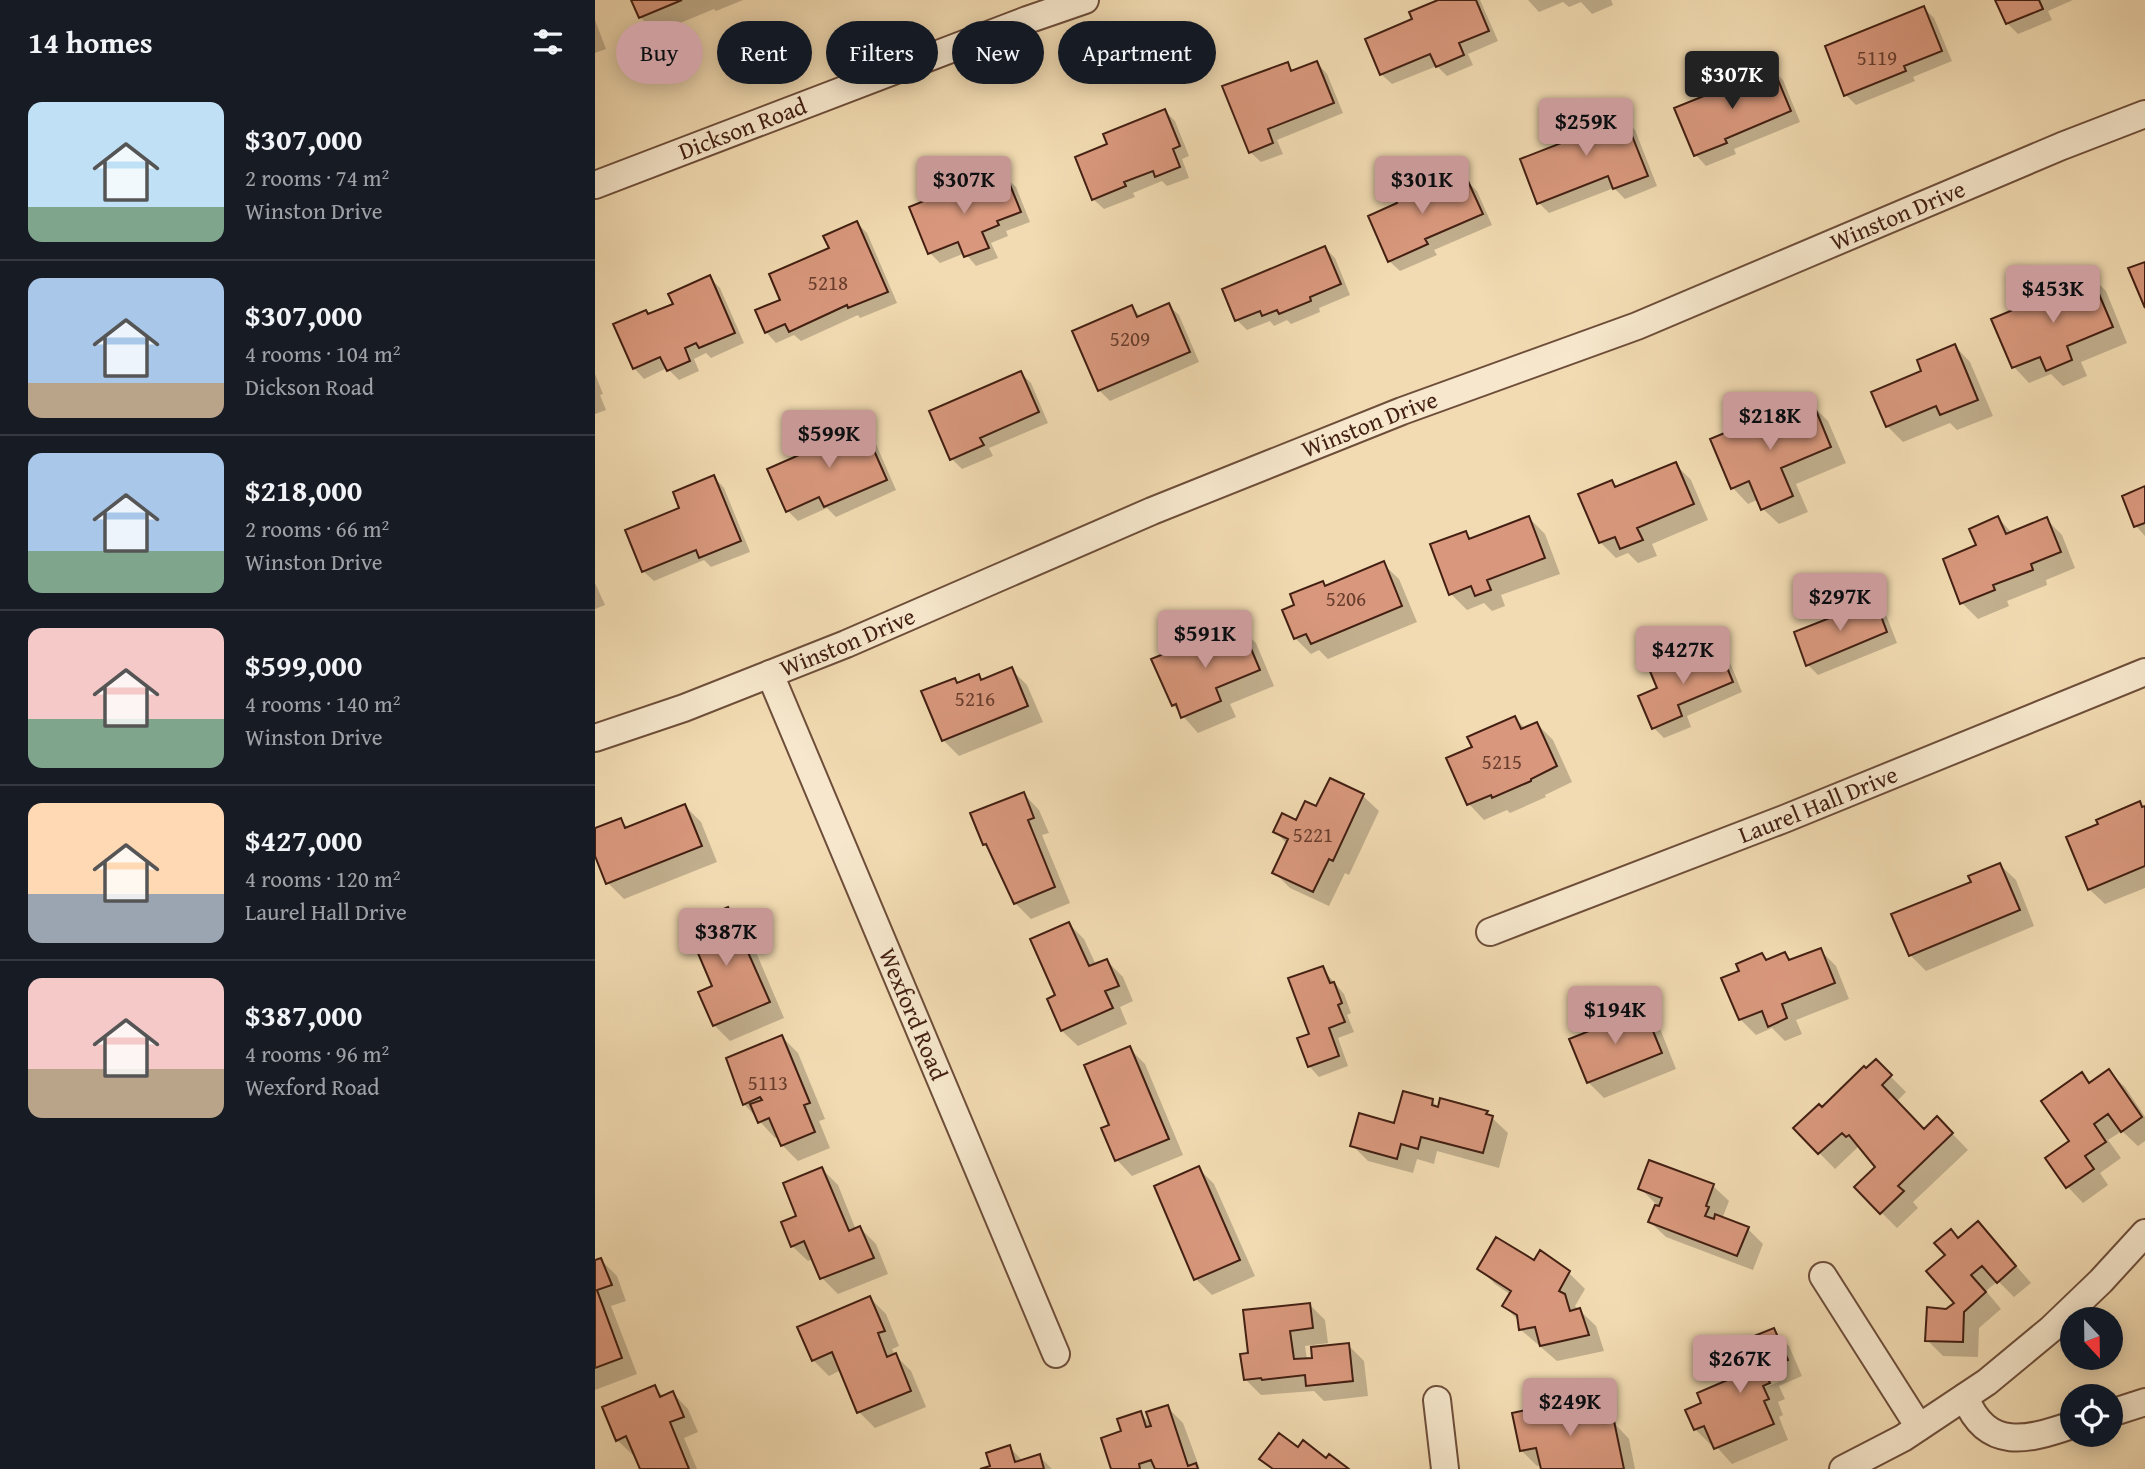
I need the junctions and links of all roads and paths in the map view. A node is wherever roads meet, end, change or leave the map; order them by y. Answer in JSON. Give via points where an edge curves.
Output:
{"nodes":[{"id":1,"x":1085,"y":0,"type":"edge"},
{"id":2,"x":2145,"y":114,"type":"edge"},
{"id":3,"x":595,"y":185,"type":"edge"},
{"id":4,"x":2145,"y":672,"type":"edge"},
{"id":5,"x":770,"y":674,"type":"junction"},
{"id":6,"x":595,"y":738,"type":"edge"},
{"id":7,"x":1490,"y":932,"type":"dead end"},
{"id":8,"x":2143,"y":1239,"type":"edge"},
{"id":9,"x":1823,"y":1276,"type":"dead end"},
{"id":10,"x":1056,"y":1354,"type":"dead end"},
{"id":11,"x":1965,"y":1398,"type":"junction"},
{"id":12,"x":1437,"y":1400,"type":"dead end"},
{"id":13,"x":2145,"y":1402,"type":"edge"},
{"id":14,"x":2123,"y":1409,"type":"edge"},
{"id":15,"x":1919,"y":1427,"type":"junction"},
{"id":16,"x":2060,"y":1430,"type":"edge"},
{"id":17,"x":1445,"y":1469,"type":"edge"},
{"id":18,"x":1843,"y":1469,"type":"edge"}],
"edges":[{"from":1,"to":3,"type":"street","name":"Dickson Road"},
{"from":2,"to":5,"type":"street","name":"Winston Drive","via":[[1637,326],[1402,411],[1152,510]]},
{"from":4,"to":7,"type":"street","name":"Laurel Hall Drive"},
{"from":5,"to":6,"type":"street","name":"Winston Drive"},
{"from":5,"to":10,"type":"street","name":"Wexford Road"},
{"from":8,"to":11,"type":"street","via":[[2051,1328]]},
{"from":9,"to":15,"type":"street"},
{"from":11,"to":15,"type":"street"},
{"from":11,"to":16,"type":"street","via":[[1982,1424],[2009,1437],[2040,1437]]},
{"from":12,"to":17,"type":"street"},
{"from":13,"to":14,"type":"street"},
{"from":15,"to":18,"type":"street"}]}
